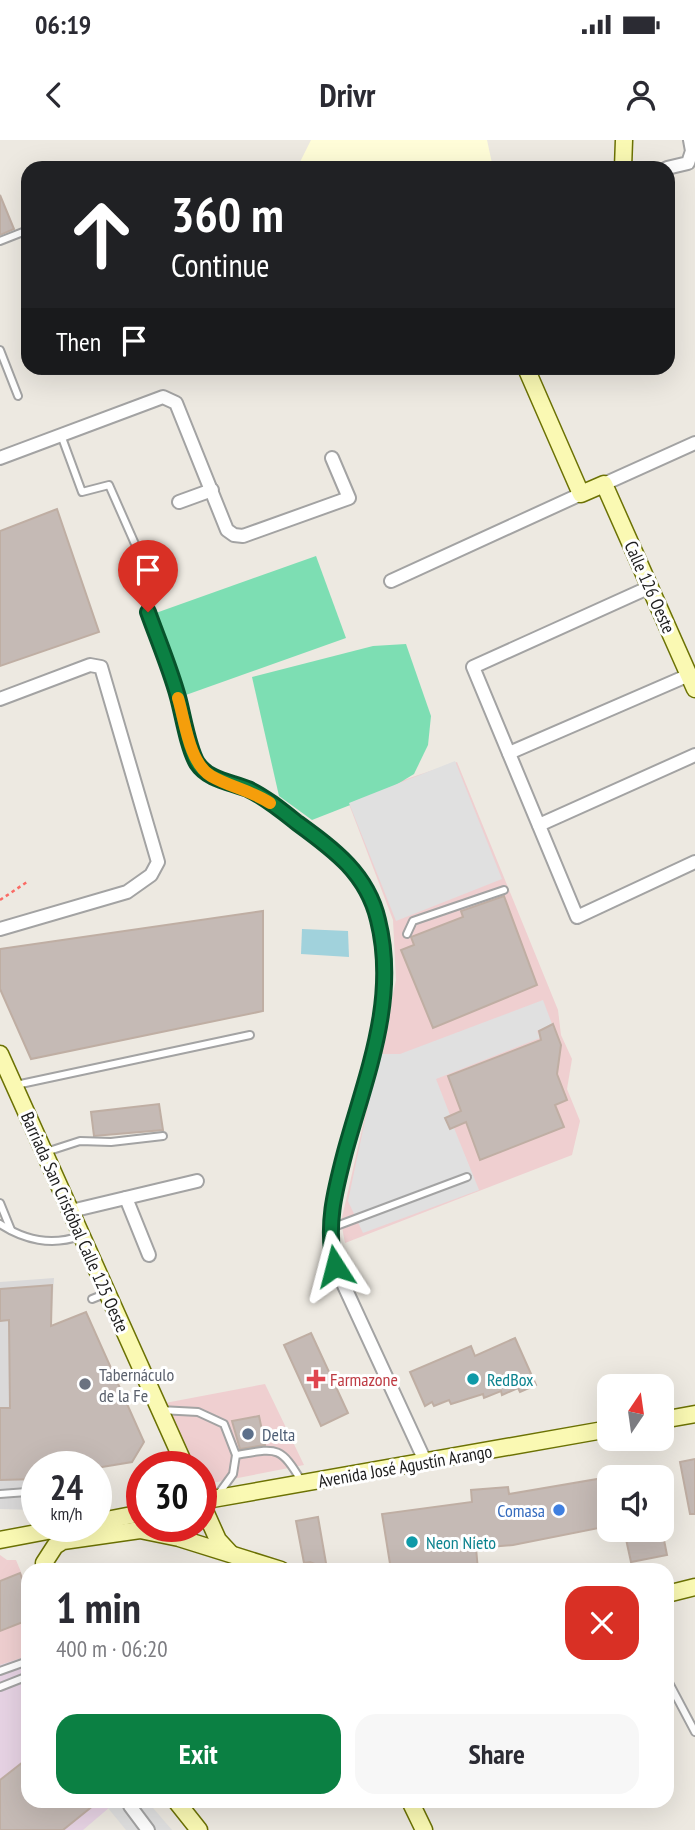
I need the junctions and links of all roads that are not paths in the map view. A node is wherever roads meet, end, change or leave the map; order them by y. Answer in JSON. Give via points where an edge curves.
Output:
{"nodes":[{"id":1,"x":624,"y":140,"type":"edge"},
{"id":2,"x":690,"y":140,"type":"edge"},
{"id":3,"x":623,"y":161,"type":"edge"},
{"id":4,"x":675,"y":166,"type":"edge"},
{"id":5,"x":21,"y":233,"type":"edge"},
{"id":6,"x":0,"y":241,"type":"edge"},
{"id":7,"x":0,"y":350,"type":"edge"},
{"id":8,"x":529,"y":375,"type":"edge"},
{"id":9,"x":19,"y":396,"type":"dead end"},
{"id":10,"x":61,"y":435,"type":"junction"},
{"id":11,"x":695,"y":443,"type":"edge"},
{"id":12,"x":0,"y":458,"type":"edge"},
{"id":13,"x":332,"y":458,"type":"dead end"},
{"id":14,"x":604,"y":484,"type":"junction"},
{"id":15,"x":212,"y":490,"type":"junction"},
{"id":16,"x":580,"y":494,"type":"junction"},
{"id":17,"x":178,"y":502,"type":"dead end"},
{"id":18,"x":135,"y":544,"type":"dead end"},
{"id":19,"x":391,"y":581,"type":"dead end"},
{"id":20,"x":650,"y":587,"type":"junction"},
{"id":21,"x":148,"y":612,"type":"dead end"},
{"id":22,"x":692,"y":682,"type":"edge"},
{"id":23,"x":0,"y":699,"type":"edge"},
{"id":24,"x":509,"y":752,"type":"junction"},
{"id":25,"x":695,"y":755,"type":"edge"},
{"id":26,"x":539,"y":824,"type":"junction"},
{"id":27,"x":695,"y":862,"type":"edge"},
{"id":28,"x":504,"y":890,"type":"dead end"},
{"id":29,"x":0,"y":929,"type":"edge"},
{"id":30,"x":407,"y":934,"type":"dead end"},
{"id":31,"x":250,"y":1035,"type":"dead end"},
{"id":32,"x":0,"y":1054,"type":"edge"},
{"id":33,"x":14,"y":1086,"type":"junction"},
{"id":34,"x":163,"y":1136,"type":"dead end"},
{"id":35,"x":44,"y":1152,"type":"junction"},
{"id":36,"x":467,"y":1177,"type":"dead end"},
{"id":37,"x":197,"y":1181,"type":"dead end"},
{"id":38,"x":126,"y":1198,"type":"junction"},
{"id":39,"x":0,"y":1203,"type":"edge"},
{"id":40,"x":71,"y":1211,"type":"junction"},
{"id":41,"x":0,"y":1224,"type":"edge"},
{"id":42,"x":329,"y":1229,"type":"junction"},
{"id":43,"x":12,"y":1232,"type":"junction"},
{"id":44,"x":82,"y":1236,"type":"junction"},
{"id":45,"x":149,"y":1255,"type":"dead end"},
{"id":46,"x":160,"y":1410,"type":"junction"},
{"id":47,"x":695,"y":1414,"type":"edge"},
{"id":48,"x":674,"y":1418,"type":"edge"},
{"id":49,"x":597,"y":1431,"type":"edge"},
{"id":50,"x":178,"y":1451,"type":"edge"},
{"id":51,"x":236,"y":1455,"type":"junction"},
{"id":52,"x":426,"y":1463,"type":"junction"},
{"id":53,"x":303,"y":1484,"type":"junction"},
{"id":54,"x":217,"y":1489,"type":"edge"},
{"id":55,"x":21,"y":1492,"type":"edge"},
{"id":56,"x":0,"y":1494,"type":"edge"},
{"id":57,"x":217,"y":1499,"type":"edge"},
{"id":58,"x":21,"y":1536,"type":"edge"},
{"id":59,"x":217,"y":1537,"type":"edge"},
{"id":60,"x":0,"y":1540,"type":"edge"},
{"id":61,"x":38,"y":1542,"type":"edge"},
{"id":62,"x":230,"y":1553,"type":"junction"},
{"id":63,"x":44,"y":1563,"type":"edge"},
{"id":64,"x":47,"y":1563,"type":"edge"},
{"id":65,"x":260,"y":1563,"type":"edge"},
{"id":66,"x":695,"y":1587,"type":"edge"},
{"id":67,"x":674,"y":1592,"type":"edge"},
{"id":68,"x":21,"y":1664,"type":"edge"},
{"id":69,"x":0,"y":1671,"type":"edge"},
{"id":70,"x":21,"y":1679,"type":"edge"},
{"id":71,"x":0,"y":1687,"type":"edge"},
{"id":72,"x":674,"y":1692,"type":"edge"},
{"id":73,"x":695,"y":1732,"type":"edge"},
{"id":74,"x":132,"y":1808,"type":"edge"},
{"id":75,"x":182,"y":1808,"type":"edge"},
{"id":76,"x":413,"y":1808,"type":"edge"},
{"id":77,"x":148,"y":1830,"type":"edge"},
{"id":78,"x":199,"y":1830,"type":"edge"},
{"id":79,"x":424,"y":1830,"type":"edge"}],
"edges":[{"from":1,"to":3,"type":"main road"},
{"from":2,"to":4,"type":"street","via":[[688,163]]},
{"from":5,"to":6,"type":"lane"},
{"from":7,"to":9,"type":"lane"},
{"from":8,"to":16,"type":"main road"},
{"from":10,"to":12,"type":"street"},
{"from":10,"to":15,"type":"street","via":[[170,398]]},
{"from":10,"to":18,"type":"lane","via":[[82,492],[109,485]]},
{"from":11,"to":14,"type":"street"},
{"from":13,"to":15,"type":"street","via":[[349,498],[243,536],[227,530]]},
{"from":14,"to":16,"type":"main road"},
{"from":14,"to":20,"type":"main road","name":"Calle 126 Oeste"},
{"from":15,"to":17,"type":"street"},
{"from":16,"to":19,"type":"street"},
{"from":20,"to":22,"type":"main road","name":"Calle 126 Oeste"},
{"from":20,"to":24,"type":"street","via":[[473,667]]},
{"from":21,"to":42,"type":"street","via":[[197,762],[211,776],[268,801],[333,849],[367,888],[377,917],[386,953],[383,1004]]},
{"from":22,"to":24,"type":"street"},
{"from":23,"to":29,"type":"street","via":[[90,665],[101,667],[158,862],[151,875],[127,892]]},
{"from":24,"to":26,"type":"street"},
{"from":25,"to":26,"type":"street"},
{"from":26,"to":27,"type":"street","via":[[577,917]]},
{"from":28,"to":30,"type":"lane","via":[[413,921]]},
{"from":31,"to":33,"type":"lane"},
{"from":32,"to":33,"type":"main road","name":"Barriada San Cristóbal Calle 125 Oeste"},
{"from":33,"to":35,"type":"main road","name":"Barriada San Cristóbal Calle 125 Oeste"},
{"from":34,"to":35,"type":"lane","via":[[80,1141]]},
{"from":35,"to":40,"type":"main road","name":"Barriada San Cristóbal Calle 125 Oeste"},
{"from":36,"to":42,"type":"lane"},
{"from":37,"to":38,"type":"street"},
{"from":38,"to":40,"type":"street"},
{"from":38,"to":45,"type":"street"},
{"from":39,"to":43,"type":"lane"},
{"from":40,"to":44,"type":"main road","name":"Barriada San Cristóbal Calle 125 Oeste"},
{"from":41,"to":43,"type":"lane"},
{"from":42,"to":52,"type":"street","via":[[335,1266]]},
{"from":43,"to":44,"type":"lane","via":[[37,1241]]},
{"from":44,"to":46,"type":"main road","name":"Barriada San Cristóbal Calle 125 Oeste","via":[[100,1296]]},
{"from":46,"to":50,"type":"main road","name":"Barriada San Cristóbal Calle 125 Oeste"},
{"from":46,"to":51,"type":"lane","via":[[198,1412],[224,1424]]},
{"from":47,"to":48,"type":"main road"},
{"from":49,"to":52,"type":"main road","name":"Avenida José Agustín Arango"},
{"from":51,"to":53,"type":"lane","via":[[270,1449],[287,1456]]},
{"from":51,"to":54,"type":"lane","via":[[233,1474]]},
{"from":52,"to":53,"type":"main road","name":"Avenida José Agustín Arango"},
{"from":53,"to":57,"type":"main road","name":"Avenida José Agustín Arango"},
{"from":55,"to":56,"type":"lane"},
{"from":58,"to":60,"type":"main road"},
{"from":59,"to":62,"type":"main road"},
{"from":61,"to":63,"type":"main road"},
{"from":62,"to":64,"type":"main road","via":[[140,1530],[63,1541],[55,1546]]},
{"from":62,"to":65,"type":"main road"},
{"from":66,"to":67,"type":"main road"},
{"from":68,"to":69,"type":"lane"},
{"from":70,"to":71,"type":"lane"},
{"from":72,"to":73,"type":"lane"},
{"from":74,"to":77,"type":"street"},
{"from":75,"to":78,"type":"main road"},
{"from":76,"to":79,"type":"main road"}]}
